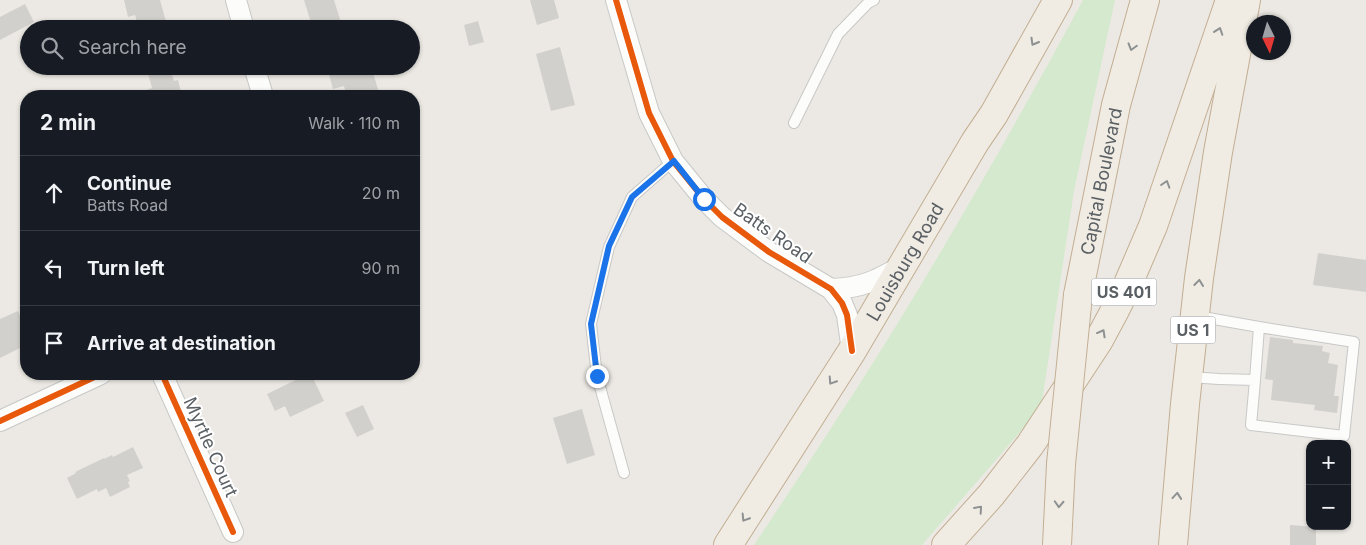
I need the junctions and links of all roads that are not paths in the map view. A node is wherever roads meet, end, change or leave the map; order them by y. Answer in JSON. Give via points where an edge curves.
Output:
{"nodes":[{"id":1,"x":236,"y":0,"type":"edge"},
{"id":2,"x":616,"y":0,"type":"edge"},
{"id":3,"x":874,"y":0,"type":"edge"},
{"id":4,"x":1058,"y":0,"type":"edge"},
{"id":5,"x":1145,"y":0,"type":"edge"},
{"id":6,"x":1230,"y":0,"type":"edge"},
{"id":7,"x":1246,"y":0,"type":"edge"},
{"id":8,"x":242,"y":20,"type":"edge"},
{"id":9,"x":257,"y":75,"type":"edge"},
{"id":10,"x":261,"y":90,"type":"edge"},
{"id":11,"x":794,"y":123,"type":"dead end"},
{"id":12,"x":674,"y":161,"type":"junction"},
{"id":13,"x":903,"y":265,"type":"junction"},
{"id":14,"x":831,"y":289,"type":"junction"},
{"id":15,"x":1195,"y":315,"type":"junction"},
{"id":16,"x":1259,"y":327,"type":"junction"},
{"id":17,"x":852,"y":351,"type":"junction"},
{"id":18,"x":1188,"y":376,"type":"junction"},
{"id":19,"x":88,"y":380,"type":"edge"},
{"id":20,"x":165,"y":380,"type":"edge"},
{"id":21,"x":1255,"y":380,"type":"junction"},
{"id":22,"x":0,"y":421,"type":"edge"},
{"id":23,"x":624,"y":473,"type":"dead end"},
{"id":24,"x":233,"y":532,"type":"dead end"},
{"id":25,"x":728,"y":545,"type":"edge"},
{"id":26,"x":946,"y":545,"type":"edge"},
{"id":27,"x":1057,"y":545,"type":"edge"},
{"id":28,"x":1173,"y":545,"type":"edge"}],
"edges":[{"from":1,"to":8,"type":"street"},
{"from":2,"to":12,"type":"street","name":"Batts Road","via":[[649,113]]},
{"from":3,"to":11,"type":"lane","via":[[838,34]]},
{"from":4,"to":13,"type":"highway","name":"Louisburg Road","one_way":true},
{"from":5,"to":27,"type":"highway","name":"Capital Boulevard","one_way":true,"bridge":true,"via":[[1116,105],[1078,295],[1061,464]]},
{"from":26,"to":6,"type":"highway","number":"US 401","one_way":true,"via":[[1030,445],[1114,312],[1153,226]]},
{"from":15,"to":7,"type":"highway","number":"US 1","one_way":true,"via":[[1218,152]]},
{"from":9,"to":10,"type":"street"},
{"from":12,"to":14,"type":"street","name":"Batts Road","via":[[722,217],[769,252]]},
{"from":12,"to":23,"type":"lane","via":[[632,197],[609,246],[591,324],[597,376]]},
{"from":13,"to":14,"type":"street","via":[[866,284]]},
{"from":13,"to":17,"type":"highway","name":"Louisburg Road"},
{"from":14,"to":17,"type":"street","name":"Batts Road","via":[[847,315]]},
{"from":15,"to":16,"type":"lane"},
{"from":15,"to":18,"type":"highway","number":"US 1"},
{"from":16,"to":21,"type":"lane"},
{"from":16,"to":21,"type":"lane","via":[[1354,342],[1344,436],[1251,425]]},
{"from":17,"to":25,"type":"highway","name":"Louisburg Road","one_way":true},
{"from":18,"to":21,"type":"lane"},
{"from":28,"to":18,"type":"highway","number":"US 1","one_way":true},
{"from":19,"to":22,"type":"street"},
{"from":20,"to":24,"type":"street","name":"Myrtle Court"}]}
